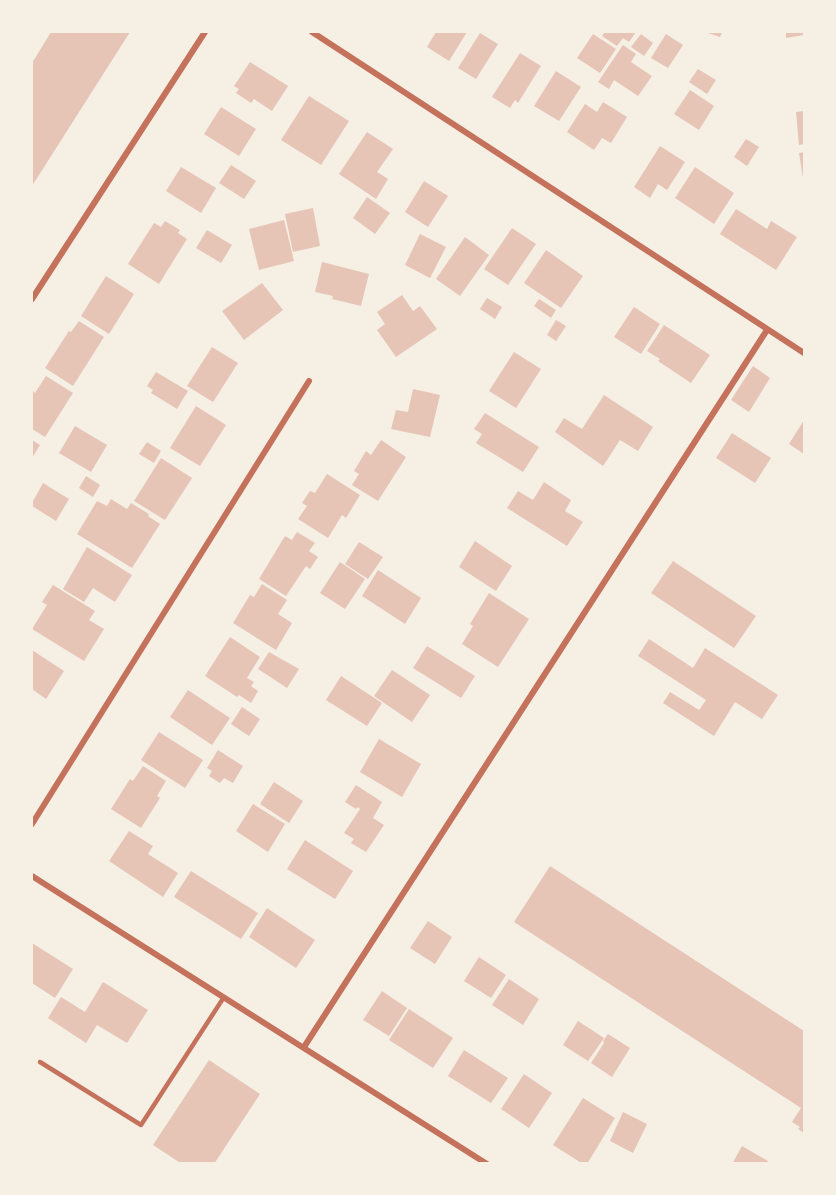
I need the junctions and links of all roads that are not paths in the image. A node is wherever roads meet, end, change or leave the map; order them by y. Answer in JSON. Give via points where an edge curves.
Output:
{"nodes":[{"id":1,"x":205,"y":32,"type":"edge"},
{"id":2,"x":312,"y":32,"type":"edge"},
{"id":3,"x":32,"y":299,"type":"edge"},
{"id":4,"x":767,"y":330,"type":"junction"},
{"id":5,"x":804,"y":353,"type":"edge"},
{"id":6,"x":309,"y":381,"type":"dead end"},
{"id":7,"x":32,"y":824,"type":"edge"},
{"id":8,"x":32,"y":876,"type":"edge"},
{"id":9,"x":224,"y":997,"type":"junction"},
{"id":10,"x":304,"y":1047,"type":"junction"},
{"id":11,"x":40,"y":1062,"type":"dead end"},
{"id":12,"x":487,"y":1164,"type":"edge"}],
"edges":[{"from":1,"to":3,"type":"street"},
{"from":2,"to":4,"type":"street"},
{"from":4,"to":5,"type":"street"},
{"from":4,"to":10,"type":"street"},
{"from":6,"to":7,"type":"street"},
{"from":8,"to":9,"type":"street"},
{"from":9,"to":10,"type":"street"},
{"from":9,"to":11,"type":"lane","via":[[141,1125]]},
{"from":10,"to":12,"type":"street"}]}
